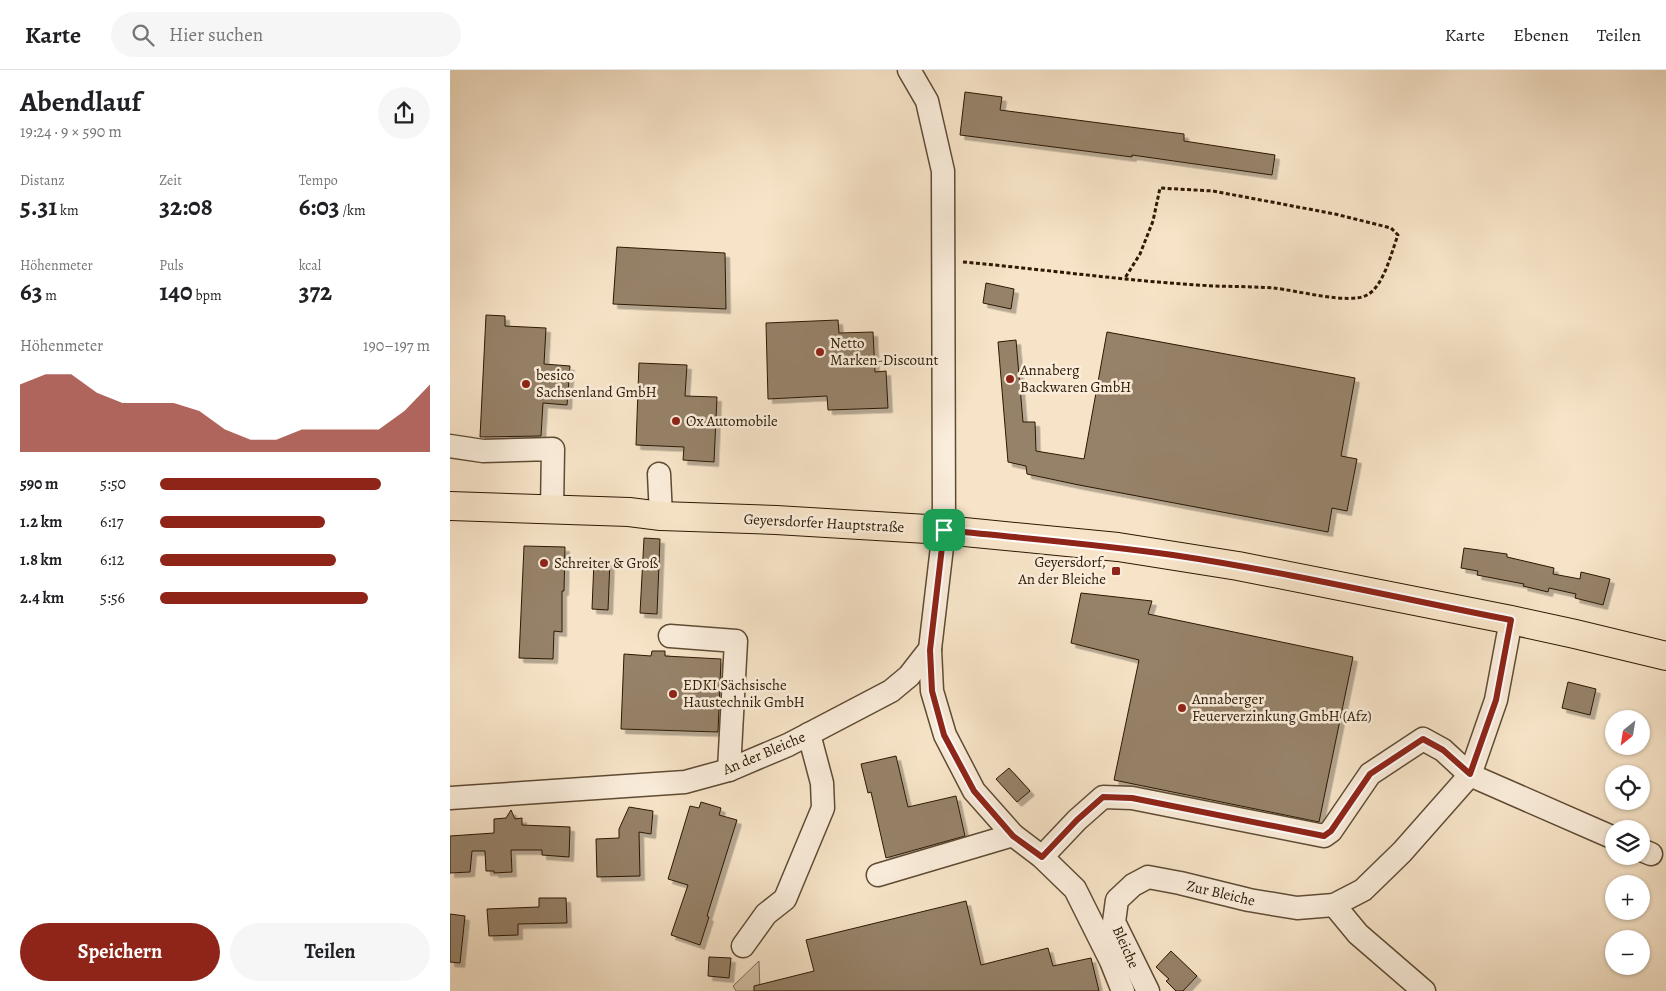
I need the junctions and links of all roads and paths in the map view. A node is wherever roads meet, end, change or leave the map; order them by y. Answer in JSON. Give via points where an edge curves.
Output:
{"nodes":[{"id":1,"x":909,"y":70,"type":"edge"},
{"id":2,"x":942,"y":260,"type":"junction"},
{"id":3,"x":1125,"y":278,"type":"junction"},
{"id":4,"x":450,"y":446,"type":"edge"},
{"id":5,"x":659,"y":474,"type":"dead end"},
{"id":6,"x":450,"y":506,"type":"edge"},
{"id":7,"x":552,"y":509,"type":"junction"},
{"id":8,"x":661,"y":516,"type":"junction"},
{"id":9,"x":944,"y":530,"type":"junction"},
{"id":10,"x":1511,"y":620,"type":"junction"},
{"id":11,"x":670,"y":636,"type":"dead end"},
{"id":12,"x":930,"y":650,"type":"junction"},
{"id":13,"x":1666,"y":656,"type":"edge"},
{"id":14,"x":809,"y":734,"type":"junction"},
{"id":15,"x":729,"y":770,"type":"junction"},
{"id":16,"x":1470,"y":774,"type":"junction"},
{"id":17,"x":450,"y":798,"type":"edge"},
{"id":18,"x":1605,"y":834,"type":"edge"},
{"id":19,"x":1013,"y":836,"type":"junction"},
{"id":20,"x":1042,"y":857,"type":"junction"},
{"id":21,"x":878,"y":875,"type":"dead end"},
{"id":22,"x":1117,"y":900,"type":"joint"},
{"id":23,"x":1334,"y":905,"type":"junction"},
{"id":24,"x":743,"y":946,"type":"dead end"},
{"id":25,"x":1123,"y":991,"type":"edge"},
{"id":26,"x":1148,"y":991,"type":"edge"},
{"id":27,"x":1424,"y":991,"type":"edge"}],
"edges":[{"from":1,"to":2,"type":"street","via":[[927,102],[943,171]]},
{"from":2,"to":3,"type":"path"},
{"from":2,"to":9,"type":"street","via":[[951,365]]},
{"from":3,"to":3,"type":"path","via":[[1274,288],[1342,298],[1366,295],[1379,285],[1398,235],[1391,228],[1335,214],[1214,192],[1160,188],[1153,221],[1140,254]]},
{"from":4,"to":7,"type":"street","via":[[483,451],[553,449]]},
{"from":5,"to":8,"type":"street"},
{"from":6,"to":7,"type":"main road","name":"Geyersdorfer Hauptstraße"},
{"from":7,"to":8,"type":"main road","name":"Geyersdorfer Hauptstraße"},
{"from":8,"to":9,"type":"main road","name":"Geyersdorfer Hauptstraße"},
{"from":9,"to":10,"type":"main road","name":"Geyersdorfer Hauptstraße","via":[[1118,547],[1175,556]]},
{"from":9,"to":12,"type":"street"},
{"from":10,"to":13,"type":"main road","name":"Geyersdorfer Hauptstraße"},
{"from":10,"to":16,"type":"street","name":"Zur Bleiche","via":[[1496,700]]},
{"from":11,"to":15,"type":"street","via":[[736,641]]},
{"from":12,"to":14,"type":"street","name":"An der Bleiche","via":[[909,676],[891,691]]},
{"from":12,"to":19,"type":"street","via":[[932,691],[944,735],[974,791]]},
{"from":14,"to":15,"type":"street","name":"An der Bleiche"},
{"from":14,"to":24,"type":"street","via":[[822,783],[823,808],[785,899],[766,914]]},
{"from":15,"to":17,"type":"street","name":"An der Bleiche","via":[[685,782]]},
{"from":16,"to":18,"type":"street"},
{"from":16,"to":20,"type":"street","via":[[1443,750],[1423,739],[1370,774],[1331,831],[1324,836],[1132,798],[1103,797]]},
{"from":16,"to":23,"type":"street","name":"Zur Bleiche","via":[[1402,852],[1363,890]]},
{"from":19,"to":20,"type":"street"},
{"from":19,"to":21,"type":"street"},
{"from":20,"to":25,"type":"street","via":[[1075,889]]},
{"from":22,"to":23,"type":"street","name":"Zur Bleiche","via":[[1133,885],[1148,877],[1297,908]]},
{"from":22,"to":26,"type":"street","name":"Bleiche","via":[[1114,922]]},
{"from":23,"to":27,"type":"street","via":[[1358,934]]}]}
